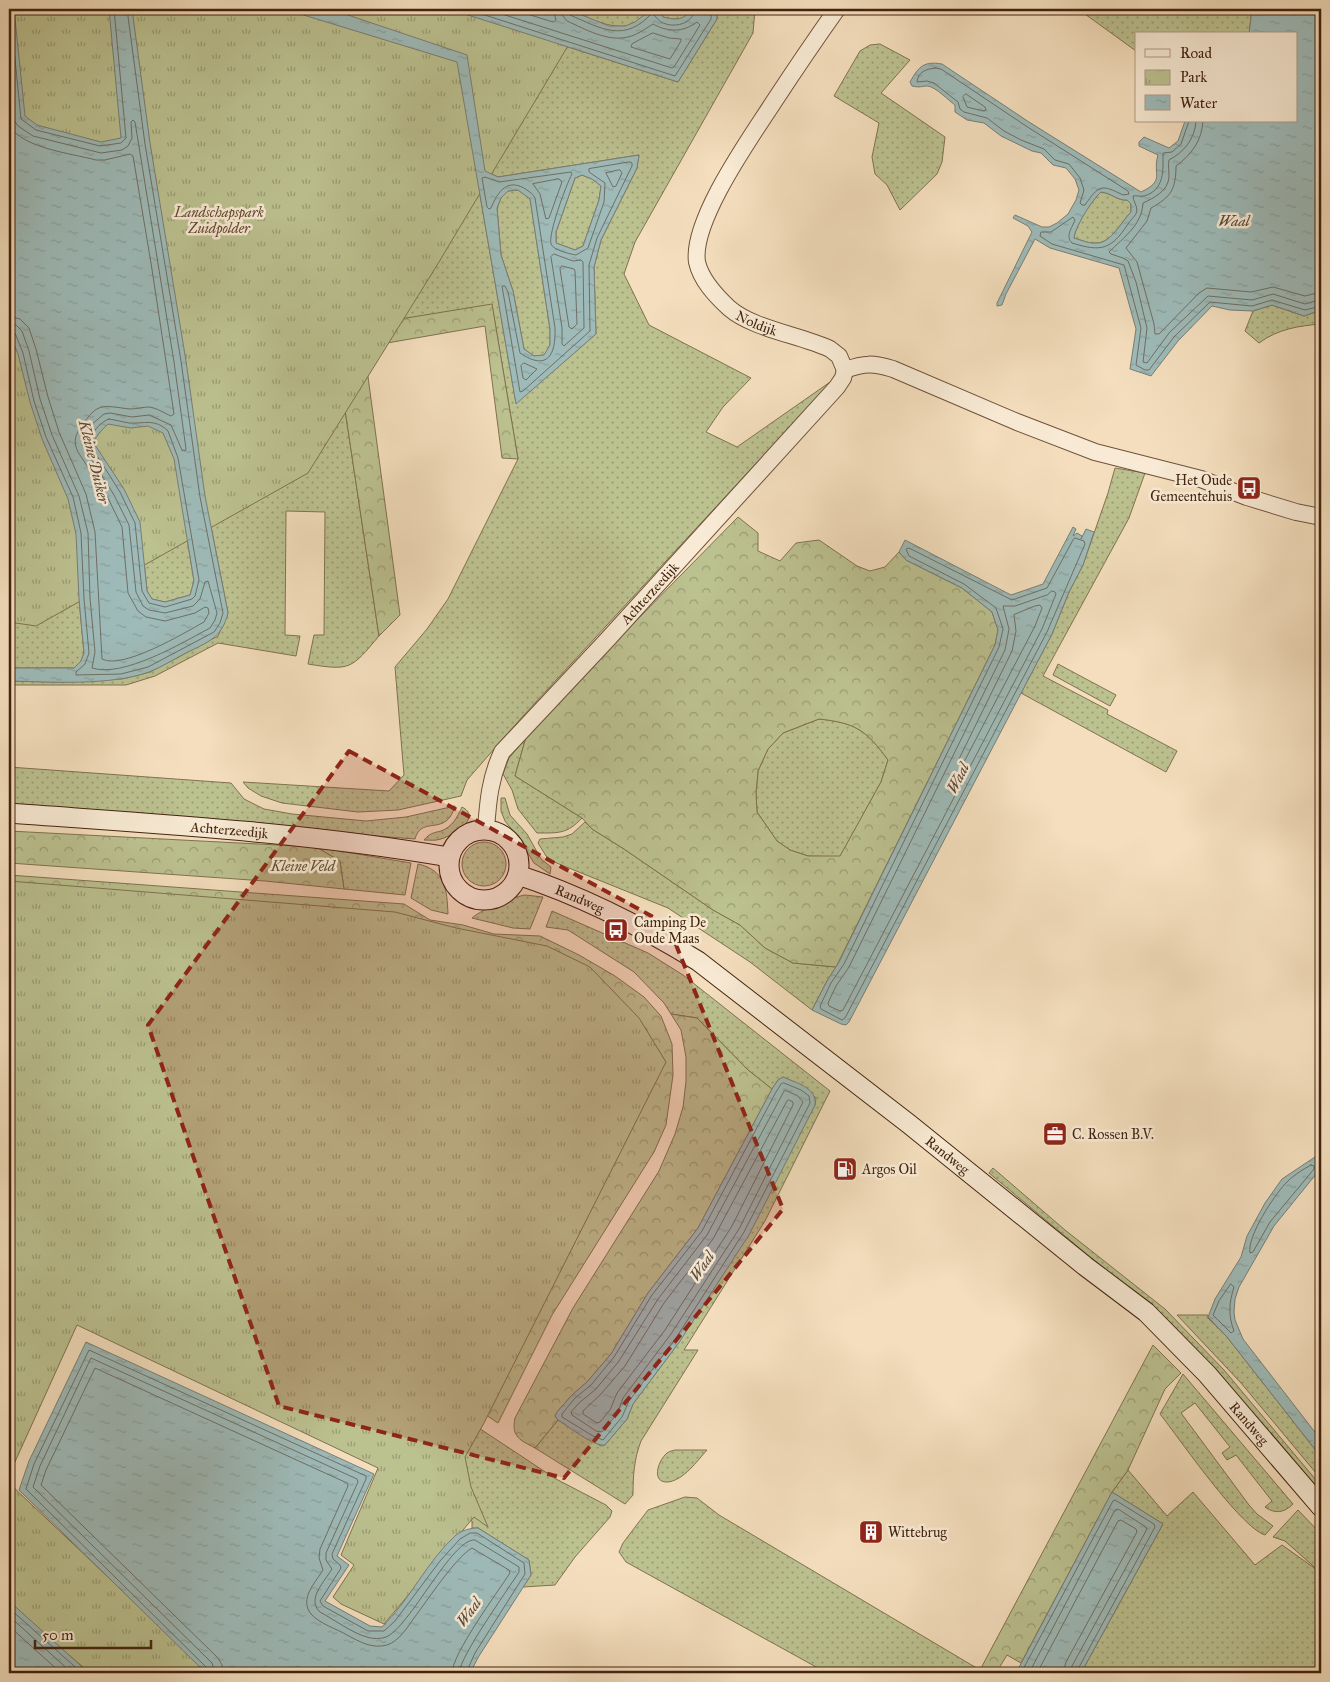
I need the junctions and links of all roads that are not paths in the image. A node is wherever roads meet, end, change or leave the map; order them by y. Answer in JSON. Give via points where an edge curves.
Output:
{"nodes":[{"id":1,"x":837,"y":9,"type":"edge"},
{"id":2,"x":845,"y":370,"type":"junction"},
{"id":3,"x":1321,"y":517,"type":"edge"},
{"id":4,"x":9,"y":813,"type":"edge"},
{"id":5,"x":486,"y":829,"type":"junction"},
{"id":6,"x":449,"y":857,"type":"junction"},
{"id":7,"x":518,"y":875,"type":"junction"},
{"id":8,"x":1321,"y":1507,"type":"edge"}],
"edges":[{"from":1,"to":2,"type":"street","name":"Noldijk","via":[[734,164],[702,226],[697,261],[702,278],[730,309],[757,324],[830,349],[839,356]]},
{"from":2,"to":3,"type":"street","via":[[864,364],[893,369],[1017,422],[1109,456],[1201,479],[1247,497]]},
{"from":2,"to":5,"type":"street","name":"Achterzeedijk","via":[[830,395],[502,752],[489,794]]},
{"from":4,"to":6,"type":"main road","name":"Achterzeedijk","via":[[344,841]]},
{"from":5,"to":6,"type":"main road","via":[[467,834],[459,840]]},
{"from":5,"to":7,"type":"main road","via":[[502,834],[514,845],[520,865]]},
{"from":6,"to":7,"type":"main road","via":[[450,873],[456,886],[479,900],[503,895]]},
{"from":7,"to":8,"type":"main road","name":"Randweg","via":[[618,915],[698,961],[981,1180],[1146,1312],[1206,1374]]}]}
